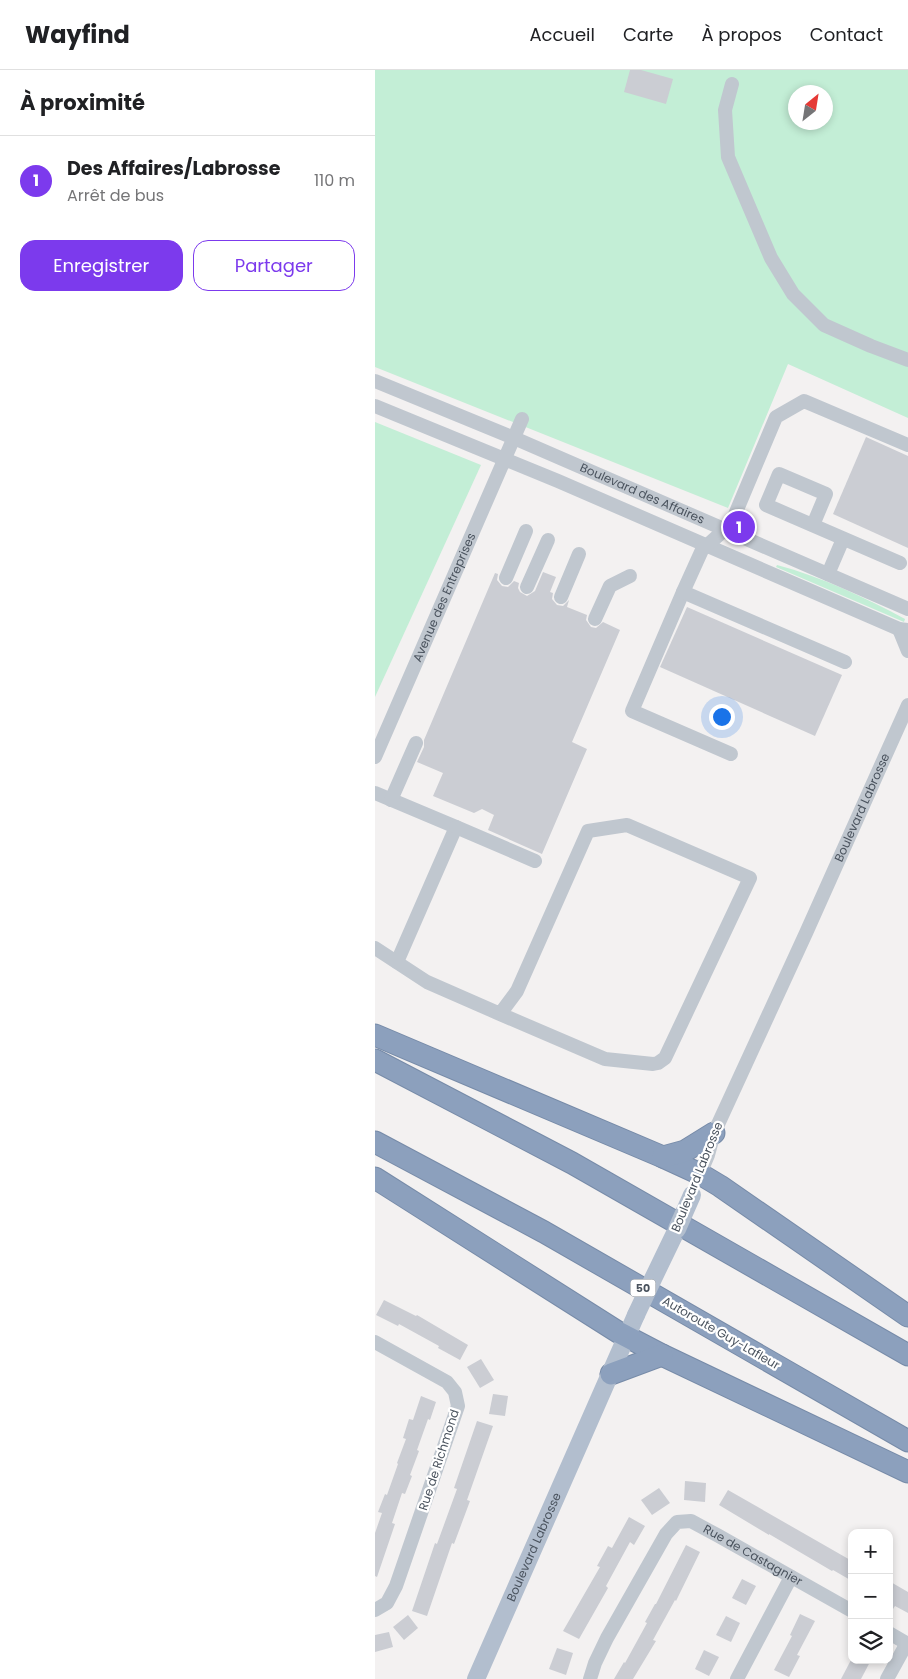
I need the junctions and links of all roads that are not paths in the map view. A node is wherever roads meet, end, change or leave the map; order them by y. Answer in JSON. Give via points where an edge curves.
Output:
{"nodes":[{"id":1,"x":732,"y":84,"type":"dead end"},
{"id":2,"x":908,"y":360,"type":"edge"},
{"id":3,"x":375,"y":381,"type":"edge"},
{"id":4,"x":375,"y":406,"type":"edge"},
{"id":5,"x":522,"y":419,"type":"dead end"},
{"id":6,"x":514,"y":438,"type":"junction"},
{"id":7,"x":908,"y":445,"type":"edge"},
{"id":8,"x":505,"y":458,"type":"junction"},
{"id":9,"x":813,"y":525,"type":"dead end"},
{"id":10,"x":725,"y":529,"type":"junction"},
{"id":11,"x":526,"y":531,"type":"dead end"},
{"id":12,"x":843,"y":539,"type":"junction"},
{"id":13,"x":547,"y":540,"type":"dead end"},
{"id":14,"x":706,"y":545,"type":"junction"},
{"id":15,"x":579,"y":554,"type":"dead end"},
{"id":16,"x":900,"y":563,"type":"dead end"},
{"id":17,"x":828,"y":574,"type":"junction"},
{"id":18,"x":630,"y":576,"type":"dead end"},
{"id":19,"x":506,"y":578,"type":"dead end"},
{"id":20,"x":527,"y":587,"type":"dead end"},
{"id":21,"x":683,"y":592,"type":"junction"},
{"id":22,"x":561,"y":597,"type":"dead end"},
{"id":23,"x":908,"y":609,"type":"edge"},
{"id":24,"x":595,"y":619,"type":"dead end"},
{"id":25,"x":904,"y":630,"type":"edge"},
{"id":26,"x":908,"y":651,"type":"edge"},
{"id":27,"x":845,"y":662,"type":"dead end"},
{"id":28,"x":908,"y":704,"type":"edge"},
{"id":29,"x":416,"y":743,"type":"dead end"},
{"id":30,"x":731,"y":754,"type":"dead end"},
{"id":31,"x":375,"y":757,"type":"edge"},
{"id":32,"x":375,"y":793,"type":"edge"},
{"id":33,"x":391,"y":800,"type":"junction"},
{"id":34,"x":456,"y":827,"type":"junction"},
{"id":35,"x":535,"y":861,"type":"dead end"},
{"id":36,"x":375,"y":948,"type":"edge"},
{"id":37,"x":397,"y":962,"type":"junction"},
{"id":38,"x":501,"y":1014,"type":"junction"},
{"id":39,"x":375,"y":1035,"type":"edge"},
{"id":40,"x":375,"y":1060,"type":"edge"},
{"id":41,"x":714,"y":1133,"type":"junction"},
{"id":42,"x":375,"y":1142,"type":"edge"},
{"id":43,"x":663,"y":1157,"type":"junction"},
{"id":44,"x":700,"y":1174,"type":"junction"},
{"id":45,"x":375,"y":1178,"type":"edge"},
{"id":46,"x":908,"y":1316,"type":"edge"},
{"id":47,"x":627,"y":1336,"type":"junction"},
{"id":48,"x":375,"y":1342,"type":"edge"},
{"id":49,"x":662,"y":1355,"type":"junction"},
{"id":50,"x":908,"y":1356,"type":"edge"},
{"id":51,"x":611,"y":1374,"type":"junction"},
{"id":52,"x":908,"y":1441,"type":"edge"},
{"id":53,"x":908,"y":1472,"type":"edge"},
{"id":54,"x":791,"y":1577,"type":"junction"},
{"id":55,"x":848,"y":1609,"type":"edge"},
{"id":56,"x":375,"y":1610,"type":"edge"},
{"id":57,"x":893,"y":1635,"type":"edge"},
{"id":58,"x":907,"y":1643,"type":"edge"},
{"id":59,"x":477,"y":1679,"type":"edge"},
{"id":60,"x":590,"y":1679,"type":"edge"},
{"id":61,"x":737,"y":1679,"type":"edge"},
{"id":62,"x":887,"y":1679,"type":"edge"}],
"edges":[{"from":1,"to":2,"type":"street","via":[[725,110],[728,157],[771,258],[793,294],[824,325]]},
{"from":3,"to":6,"type":"street","name":"Boulevard des Affaires"},
{"from":4,"to":8,"type":"street","name":"Boulevard des Affaires"},
{"from":5,"to":6,"type":"street","name":"Avenue des Entreprises"},
{"from":6,"to":8,"type":"street","name":"Avenue des Entreprises"},
{"from":6,"to":10,"type":"street","name":"Boulevard des Affaires"},
{"from":7,"to":10,"type":"street","via":[[804,401],[776,417],[731,524]]},
{"from":8,"to":14,"type":"street","name":"Boulevard des Affaires"},
{"from":8,"to":31,"type":"street","name":"Avenue des Entreprises"},
{"from":9,"to":12,"type":"street"},
{"from":10,"to":14,"type":"street"},
{"from":10,"to":17,"type":"street","name":"Boulevard des Affaires"},
{"from":11,"to":19,"type":"street"},
{"from":12,"to":16,"type":"street"},
{"from":12,"to":17,"type":"street"},
{"from":13,"to":20,"type":"street"},
{"from":14,"to":21,"type":"street"},
{"from":14,"to":25,"type":"street","name":"Boulevard des Affaires"},
{"from":15,"to":22,"type":"street"},
{"from":17,"to":23,"type":"street","name":"Boulevard des Affaires"},
{"from":18,"to":24,"type":"street","via":[[610,586]]},
{"from":21,"to":27,"type":"street"},
{"from":21,"to":30,"type":"street","via":[[632,711]]},
{"from":25,"to":26,"type":"street"},
{"from":28,"to":41,"type":"street","name":"Boulevard Labrosse"},
{"from":29,"to":33,"type":"street"},
{"from":32,"to":33,"type":"street"},
{"from":33,"to":34,"type":"street"},
{"from":34,"to":35,"type":"street"},
{"from":34,"to":37,"type":"street"},
{"from":36,"to":37,"type":"street"},
{"from":37,"to":38,"type":"street","via":[[435,986]]},
{"from":38,"to":38,"type":"street","via":[[605,1059],[658,1063],[665,1058],[751,878],[627,825],[588,831],[517,992]]},
{"from":39,"to":43,"type":"highway"},
{"from":40,"to":50,"type":"highway","via":[[572,1163]]},
{"from":41,"to":43,"type":"highway","via":[[685,1151]]},
{"from":41,"to":44,"type":"street","name":"Boulevard Labrosse"},
{"from":42,"to":52,"type":"highway","name":"Autoroute Guy-Lafleur","number":"50","via":[[551,1236]]},
{"from":43,"to":44,"type":"highway"},
{"from":44,"to":46,"type":"highway"},
{"from":44,"to":47,"type":"main road","name":"Boulevard Labrosse","bridge":true},
{"from":45,"to":47,"type":"highway"},
{"from":47,"to":49,"type":"highway"},
{"from":47,"to":51,"type":"main road","name":"Boulevard Labrosse"},
{"from":48,"to":56,"type":"street","name":"Rue de Richmond","via":[[447,1382],[455,1392],[458,1406],[396,1586],[387,1603]]},
{"from":49,"to":51,"type":"highway"},
{"from":49,"to":53,"type":"highway"},
{"from":51,"to":59,"type":"main road","name":"Boulevard Labrosse"},
{"from":54,"to":55,"type":"street","name":"Rue de Castagnier"},
{"from":54,"to":60,"type":"street","name":"Rue de Castagnier","via":[[691,1521],[677,1522],[666,1534],[607,1638]]},
{"from":54,"to":61,"type":"street"},
{"from":57,"to":58,"type":"street"},
{"from":58,"to":62,"type":"street"}]}
